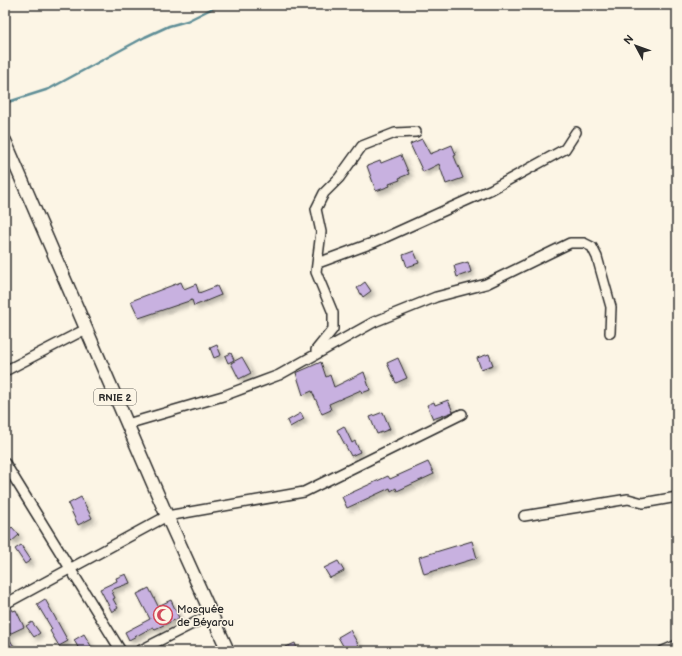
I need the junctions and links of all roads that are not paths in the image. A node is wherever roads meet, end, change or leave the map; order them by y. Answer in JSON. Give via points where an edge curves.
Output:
{"nodes":[{"id":1,"x":416,"y":132,"type":"dead end"},
{"id":2,"x":576,"y":132,"type":"dead end"},
{"id":3,"x":5,"y":141,"type":"edge"},
{"id":4,"x":318,"y":263,"type":"junction"},
{"id":5,"x":86,"y":329,"type":"junction"},
{"id":6,"x":610,"y":333,"type":"dead end"},
{"id":7,"x":308,"y":358,"type":"junction"},
{"id":8,"x":5,"y":371,"type":"edge"},
{"id":9,"x":462,"y":414,"type":"dead end"},
{"id":10,"x":127,"y":424,"type":"junction"},
{"id":11,"x":5,"y":463,"type":"edge"},
{"id":12,"x":677,"y":497,"type":"edge"},
{"id":13,"x":167,"y":516,"type":"junction"},
{"id":14,"x":524,"y":516,"type":"dead end"},
{"id":15,"x":70,"y":569,"type":"junction"},
{"id":16,"x":5,"y":604,"type":"edge"},
{"id":17,"x":212,"y":614,"type":"junction"},
{"id":18,"x":677,"y":645,"type":"edge"},
{"id":19,"x":121,"y":651,"type":"edge"},
{"id":20,"x":138,"y":651,"type":"edge"},
{"id":21,"x":228,"y":651,"type":"edge"},
{"id":22,"x":663,"y":651,"type":"edge"}],
"edges":[{"from":1,"to":4,"type":"street","via":[[395,133],[362,146],[340,178],[324,193],[316,209],[321,232]]},
{"from":2,"to":4,"type":"street","via":[[565,149],[492,189],[375,242]]},
{"from":3,"to":5,"type":"main road","number":"RNIE 2"},
{"from":4,"to":7,"type":"street","via":[[316,272],[333,313],[333,329],[322,345]]},
{"from":5,"to":8,"type":"street"},
{"from":5,"to":10,"type":"main road","number":"RNIE 2"},
{"from":6,"to":7,"type":"street","via":[[611,307],[597,257],[592,248],[584,243],[570,243],[486,284],[436,297],[374,322]]},
{"from":7,"to":10,"type":"street","via":[[279,375],[222,396]]},
{"from":9,"to":13,"type":"street","via":[[304,492]]},
{"from":10,"to":13,"type":"main road","number":"RNIE 2"},
{"from":11,"to":15,"type":"street"},
{"from":12,"to":14,"type":"street","via":[[643,503],[628,499]]},
{"from":13,"to":15,"type":"street"},
{"from":13,"to":17,"type":"main road","number":"RNIE 2"},
{"from":15,"to":16,"type":"street"},
{"from":15,"to":19,"type":"street"},
{"from":17,"to":20,"type":"street"},
{"from":17,"to":21,"type":"main road","number":"RNIE 2"},
{"from":18,"to":22,"type":"street"}]}
